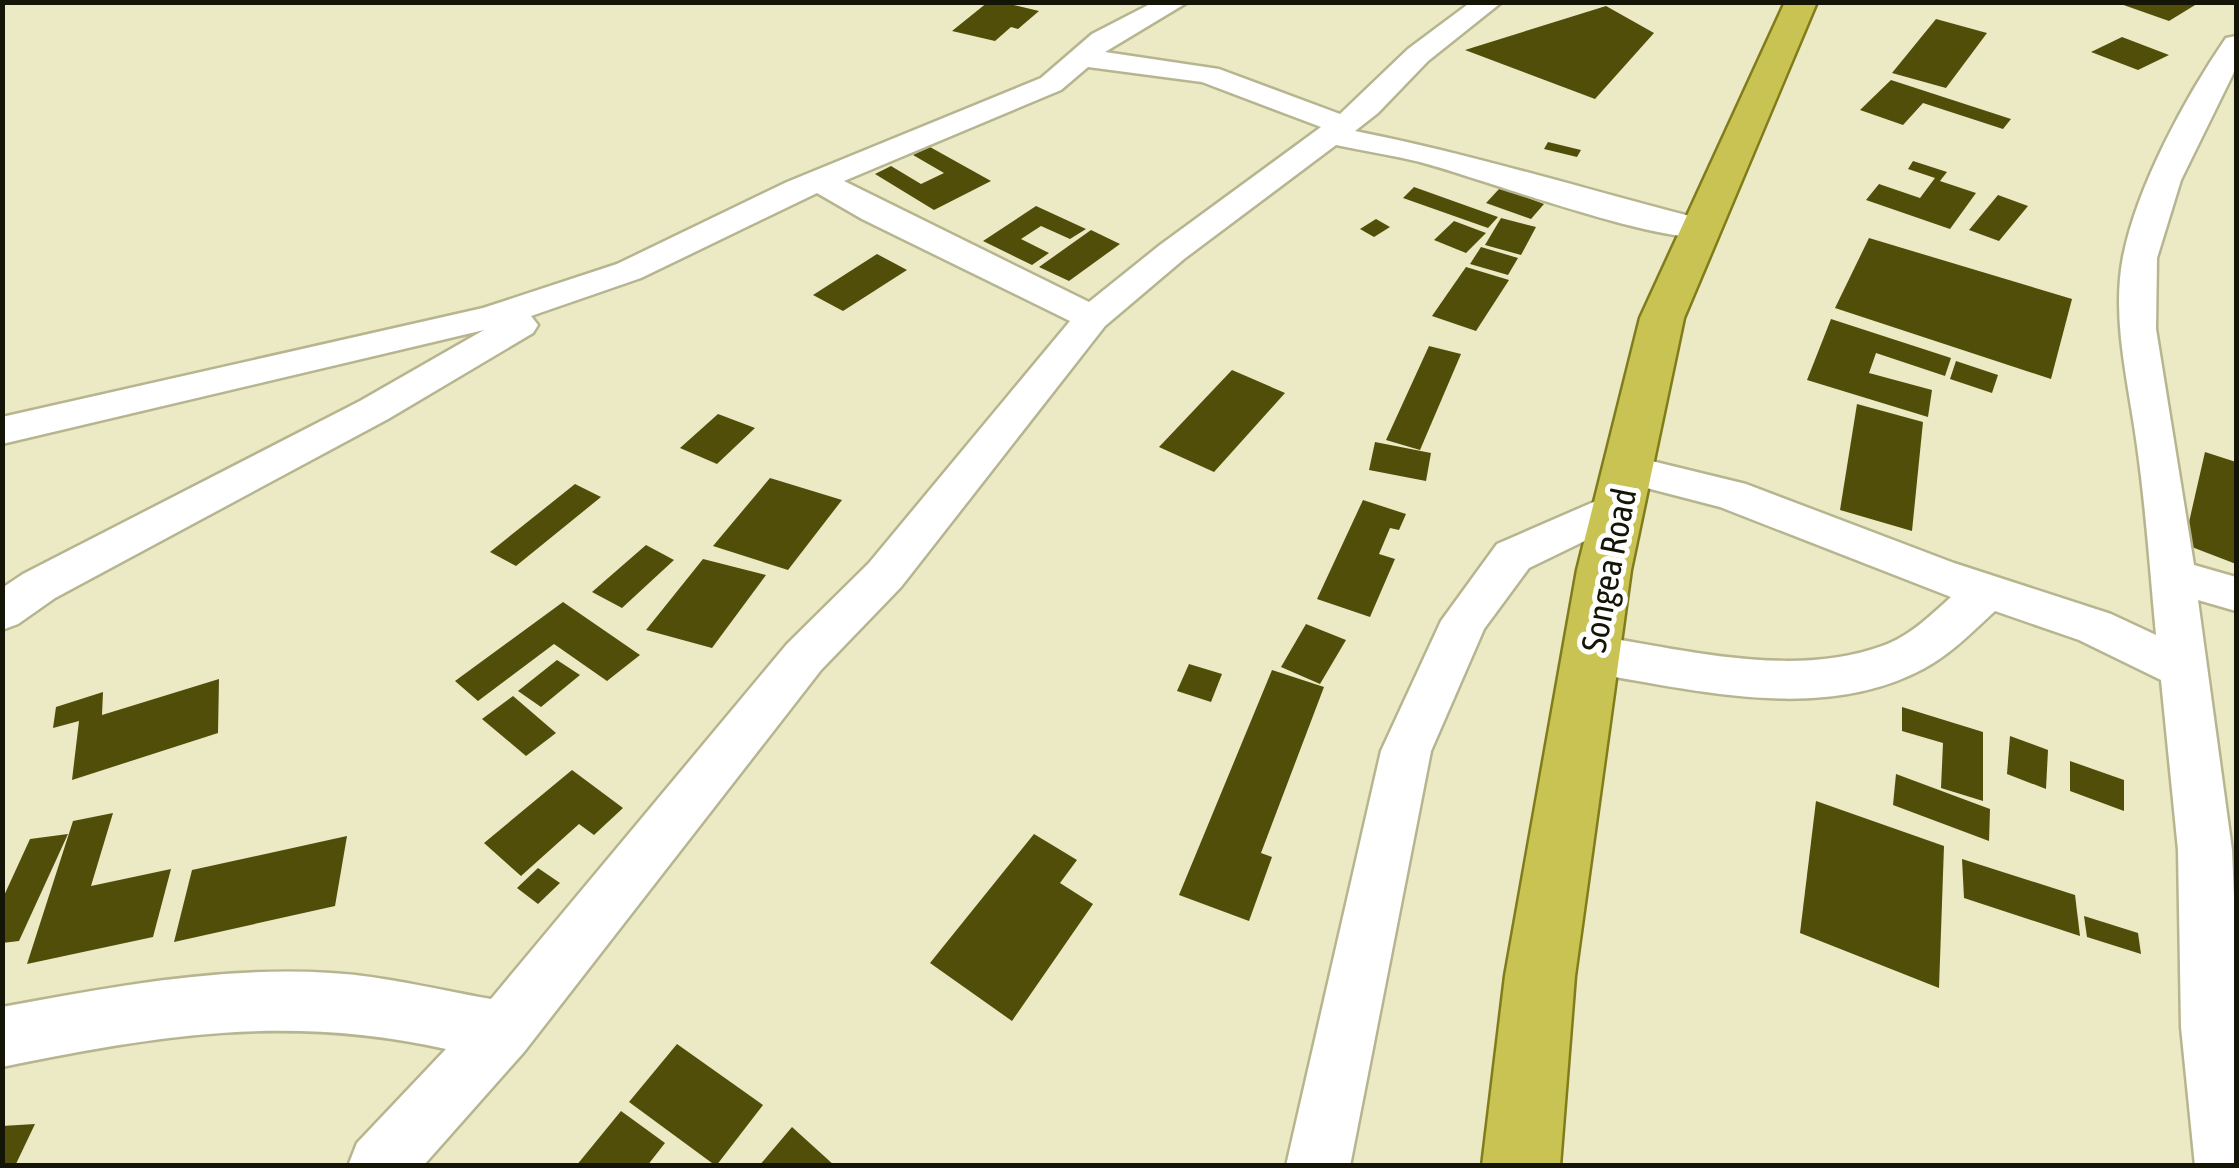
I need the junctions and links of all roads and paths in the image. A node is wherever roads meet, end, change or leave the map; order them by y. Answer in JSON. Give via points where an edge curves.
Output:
{"nodes":[{"id":1,"x":1176,"y":2,"type":"edge"},
{"id":2,"x":1489,"y":2,"type":"edge"},
{"id":3,"x":1800,"y":3,"type":"edge"},
{"id":4,"x":2236,"y":44,"type":"edge"},
{"id":5,"x":1081,"y":58,"type":"junction"},
{"id":6,"x":1337,"y":130,"type":"junction"},
{"id":7,"x":819,"y":180,"type":"junction"},
{"id":8,"x":1700,"y":229,"type":"junction"},
{"id":9,"x":582,"y":287,"type":"junction"},
{"id":10,"x":1092,"y":318,"type":"junction"},
{"id":11,"x":2,"y":431,"type":"edge"},
{"id":12,"x":1623,"y":487,"type":"junction"},
{"id":13,"x":2173,"y":576,"type":"junction"},
{"id":14,"x":1988,"y":591,"type":"junction"},
{"id":15,"x":2236,"y":594,"type":"edge"},
{"id":16,"x":2,"y":612,"type":"edge"},
{"id":17,"x":1591,"y":654,"type":"junction"},
{"id":18,"x":2184,"y":669,"type":"junction"},
{"id":19,"x":502,"y":1032,"type":"junction"},
{"id":20,"x":2,"y":1037,"type":"edge"},
{"id":21,"x":380,"y":1166,"type":"edge"},
{"id":22,"x":1318,"y":1166,"type":"edge"},
{"id":23,"x":1521,"y":1166,"type":"edge"},
{"id":24,"x":2228,"y":1166,"type":"edge"}],
"edges":[{"from":1,"to":5,"type":"street"},
{"from":2,"to":6,"type":"street","via":[[1418,55]]},
{"from":3,"to":8,"type":"highway","name":"Songea Road"},
{"from":4,"to":13,"type":"street","via":[[2166,180],[2140,258],[2138,329]]},
{"from":5,"to":6,"type":"street","via":[[1208,76]]},
{"from":5,"to":7,"type":"street","via":[[1051,84]]},
{"from":6,"to":8,"type":"street"},
{"from":6,"to":10,"type":"street"},
{"from":7,"to":9,"type":"street"},
{"from":7,"to":10,"type":"street"},
{"from":8,"to":12,"type":"highway","name":"Songea Road","via":[[1662,318]]},
{"from":9,"to":11,"type":"street","via":[[493,316]]},
{"from":9,"to":16,"type":"street","via":[[374,410],[38,586]]},
{"from":10,"to":19,"type":"street","via":[[885,575],[804,656]]},
{"from":12,"to":14,"type":"street","via":[[1730,496]]},
{"from":12,"to":17,"type":"highway","name":"Songea Road"},
{"from":12,"to":22,"type":"street","via":[[1513,556],[1464,621],[1406,751]]},
{"from":13,"to":15,"type":"street"},
{"from":13,"to":18,"type":"street"},
{"from":14,"to":17,"type":"street","via":[[1898,660],[1817,679],[1726,674]]},
{"from":14,"to":18,"type":"street","via":[[2094,626]]},
{"from":17,"to":23,"type":"highway","name":"Songea Road","via":[[1540,976]]},
{"from":18,"to":24,"type":"street"},
{"from":19,"to":20,"type":"street","via":[[331,1001],[235,1002]]},
{"from":19,"to":21,"type":"street"}]}
